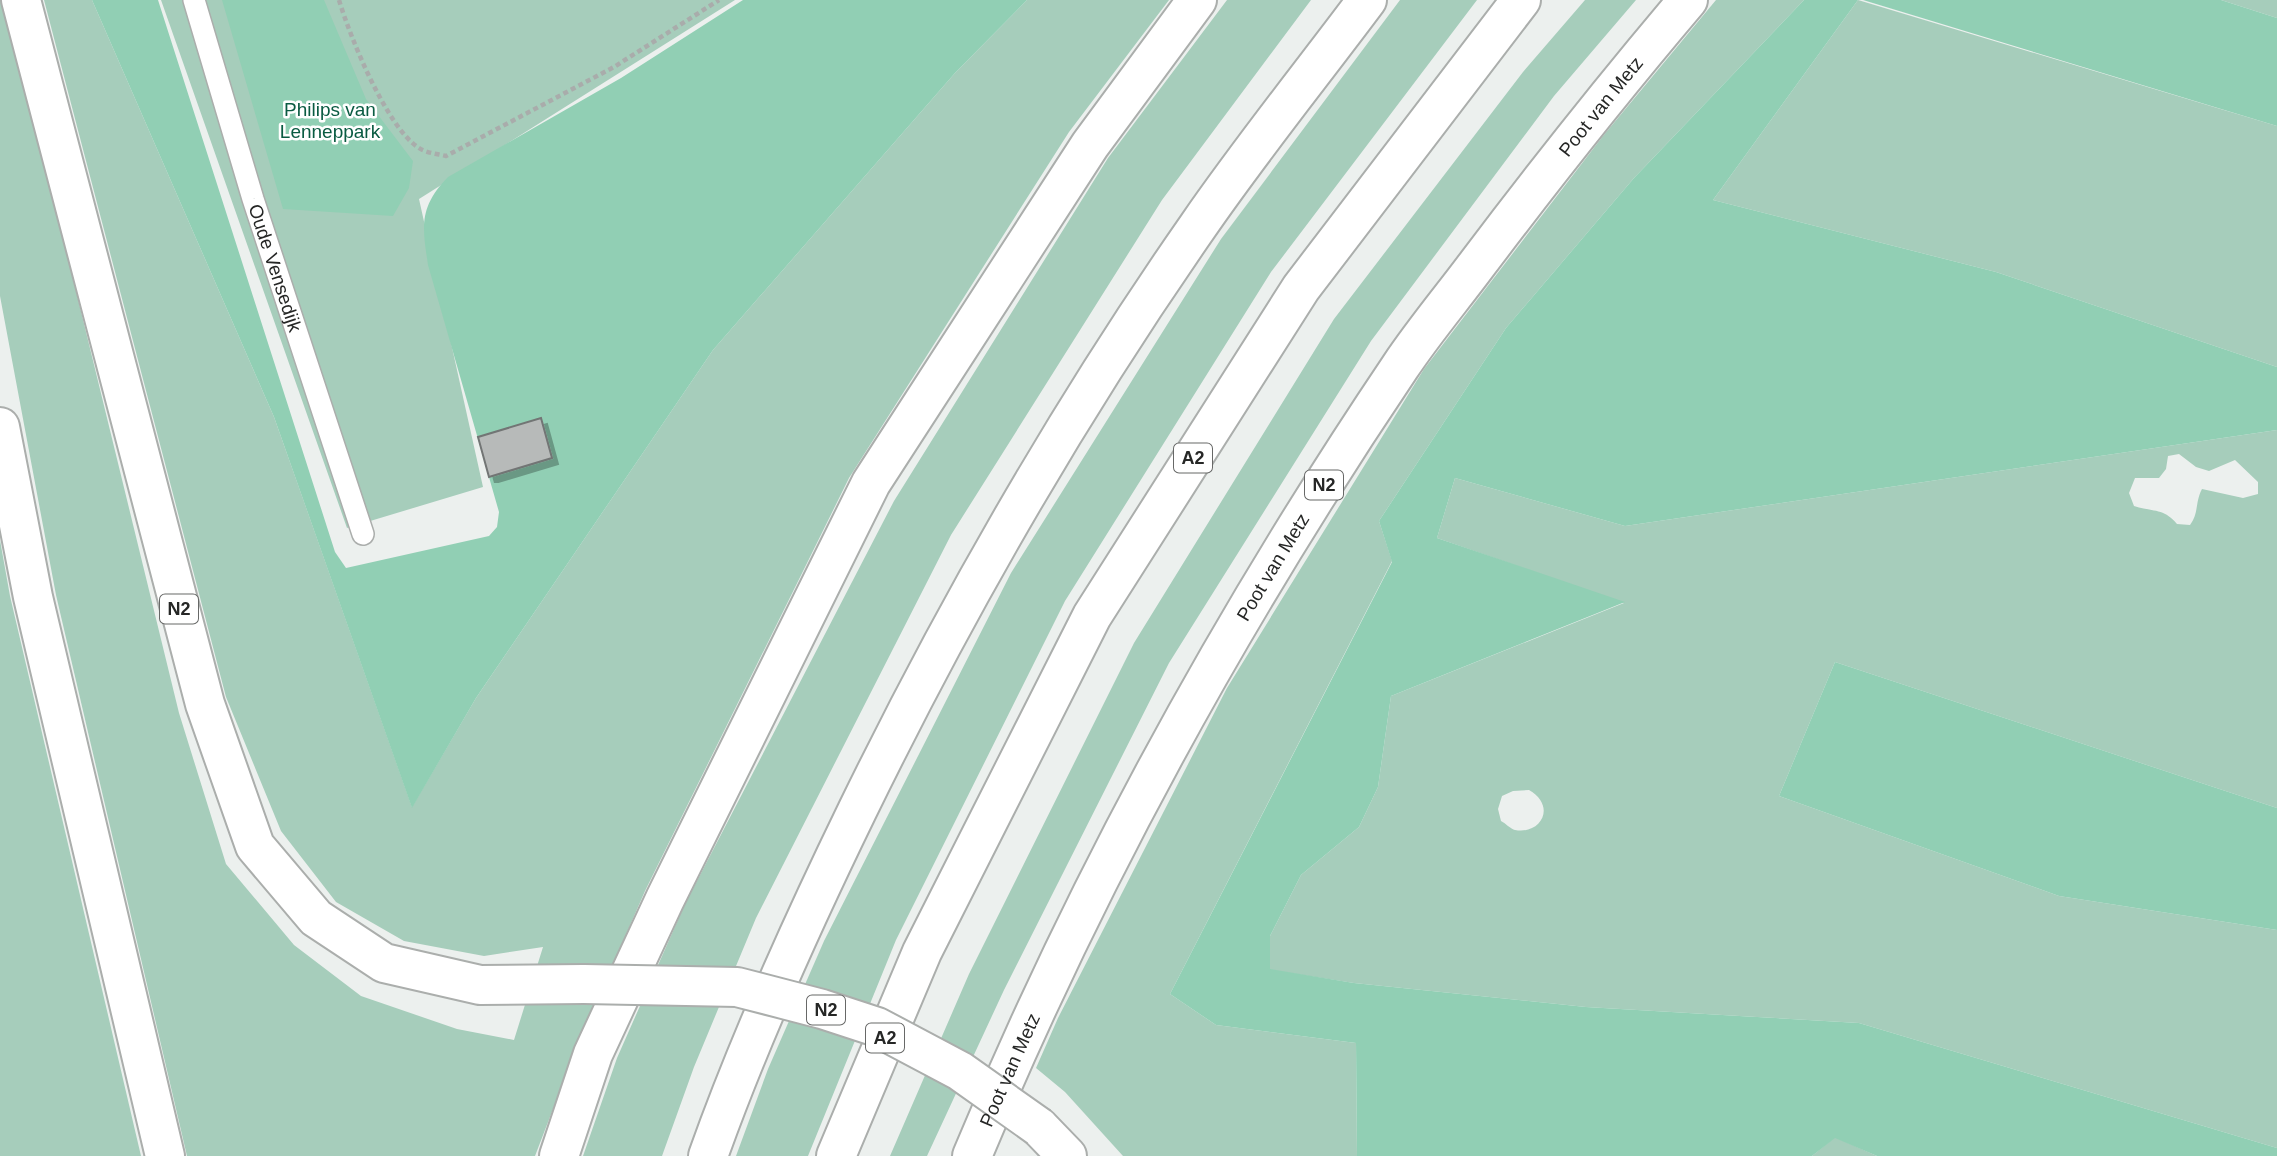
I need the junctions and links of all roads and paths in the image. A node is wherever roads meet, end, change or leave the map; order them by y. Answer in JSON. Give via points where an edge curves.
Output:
{"nodes":[{"id":1,"x":21,"y":0,"type":"edge"},
{"id":2,"x":194,"y":0,"type":"edge"},
{"id":3,"x":339,"y":0,"type":"edge"},
{"id":4,"x":719,"y":0,"type":"edge"},
{"id":5,"x":1197,"y":0,"type":"edge"},
{"id":6,"x":1367,"y":0,"type":"edge"},
{"id":7,"x":1521,"y":0,"type":"edge"},
{"id":8,"x":1688,"y":0,"type":"edge"},
{"id":9,"x":0,"y":427,"type":"edge"},
{"id":10,"x":363,"y":534,"type":"dead end"},
{"id":11,"x":165,"y":1156,"type":"edge"},
{"id":12,"x":559,"y":1156,"type":"edge"},
{"id":13,"x":708,"y":1156,"type":"edge"},
{"id":14,"x":836,"y":1156,"type":"edge"},
{"id":15,"x":972,"y":1156,"type":"edge"},
{"id":16,"x":1067,"y":1156,"type":"edge"}],
"edges":[{"from":1,"to":16,"type":"highway","number":"N2","bridge":true,"via":[[205,704],[255,846],[316,918],[384,963],[480,985],[737,987],[822,1009],[877,1027],[960,1071],[1039,1127]]},
{"from":2,"to":10,"type":"lane","name":"Oude Vensedijk","via":[[253,200]]},
{"from":3,"to":4,"type":"path","via":[[346,26],[388,113],[419,148],[446,156],[614,67]]},
{"from":5,"to":12,"type":"highway","via":[[1090,145],[871,483],[593,1054]]},
{"from":6,"to":13,"type":"highway","via":[[1199,225],[988,559],[892,739],[800,929]]},
{"from":7,"to":14,"type":"highway","number":"A2","via":[[1301,288],[1092,617],[922,952]]},
{"from":8,"to":15,"type":"highway","name":"Poot van Metz","number":"N2","via":[[1580,128],[1402,365],[1301,521],[1157,768],[1034,1016]]},
{"from":9,"to":11,"type":"highway","via":[[33,597]]}]}
